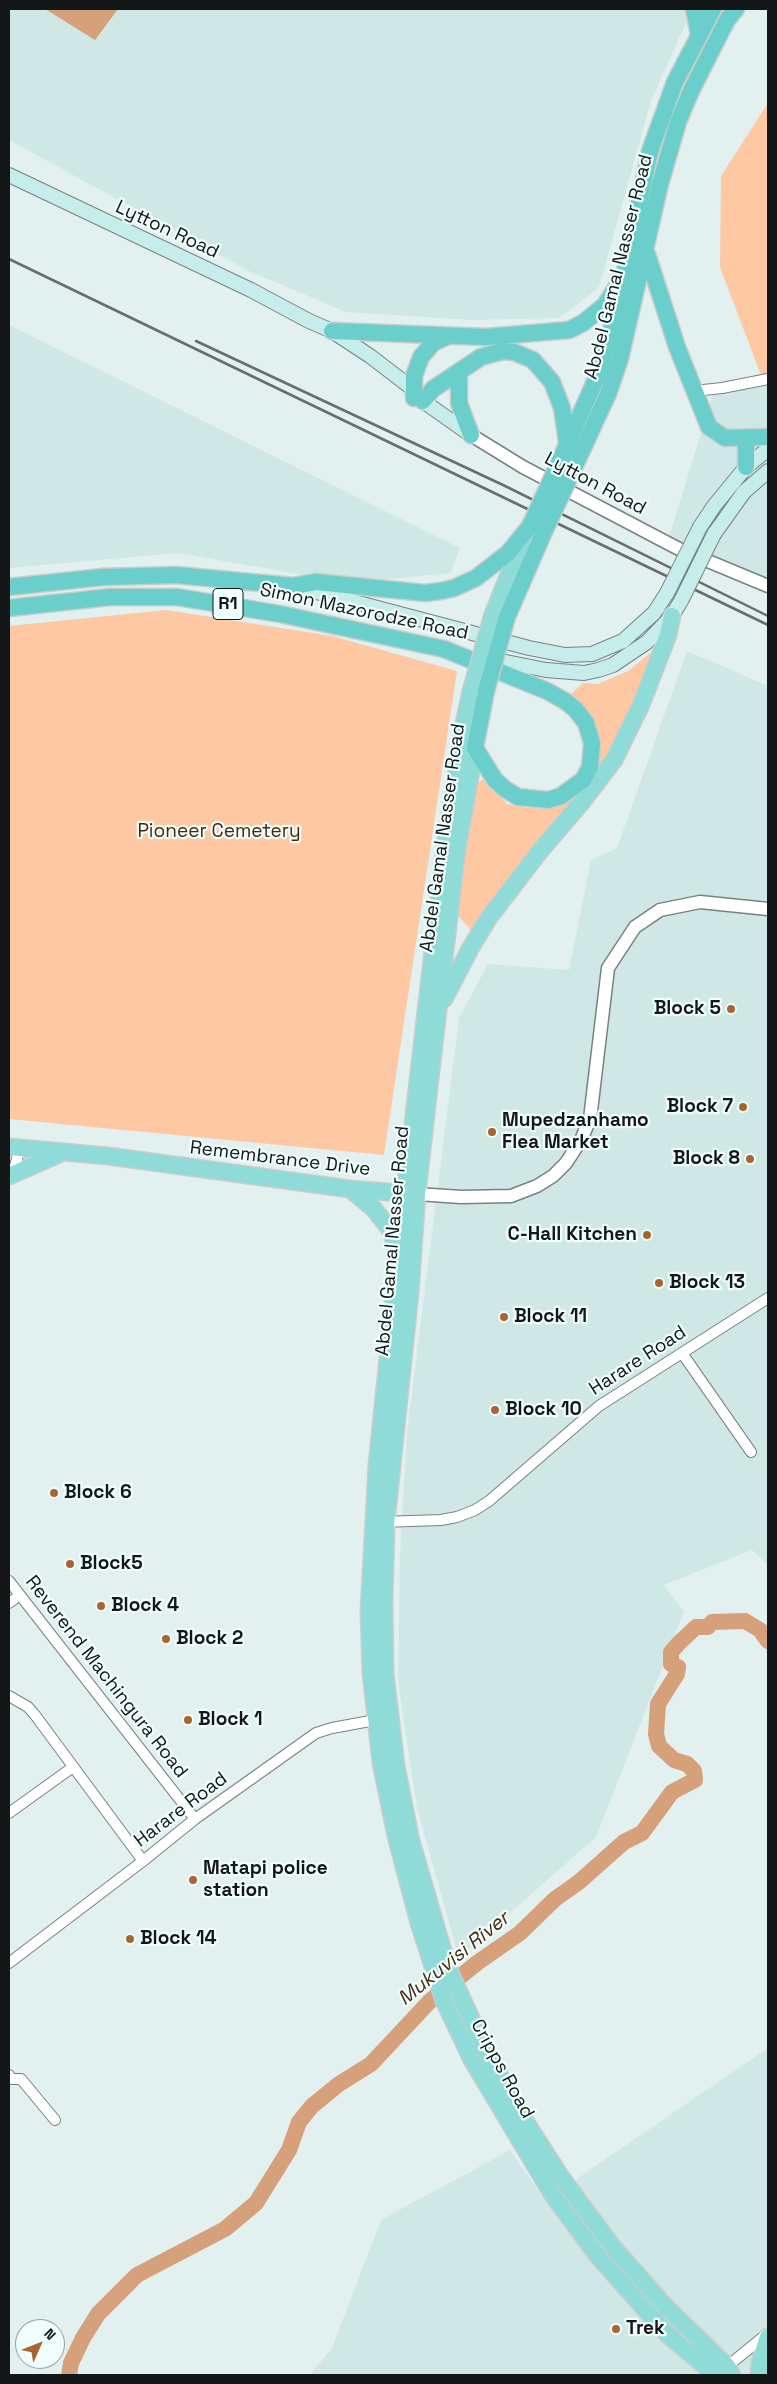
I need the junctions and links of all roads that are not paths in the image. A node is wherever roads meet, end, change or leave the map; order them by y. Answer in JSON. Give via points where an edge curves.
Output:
{"nodes":[{"id":1,"x":694,"y":9,"type":"edge"},
{"id":2,"x":711,"y":9,"type":"edge"},
{"id":3,"x":731,"y":14,"type":"edge"},
{"id":4,"x":699,"y":34,"type":"junction"},
{"id":5,"x":9,"y":176,"type":"edge"},
{"id":6,"x":646,"y":250,"type":"junction"},
{"id":7,"x":625,"y":273,"type":"junction"},
{"id":8,"x":309,"y":321,"type":"junction"},
{"id":9,"x":332,"y":331,"type":"junction"},
{"id":10,"x":448,"y":336,"type":"junction"},
{"id":11,"x":459,"y":372,"type":"junction"},
{"id":12,"x":768,"y":379,"type":"edge"},
{"id":13,"x":694,"y":391,"type":"junction"},
{"id":14,"x":417,"y":396,"type":"junction"},
{"id":15,"x":471,"y":435,"type":"junction"},
{"id":16,"x":768,"y":437,"type":"edge"},
{"id":17,"x":746,"y":439,"type":"junction"},
{"id":18,"x":567,"y":447,"type":"junction"},
{"id":19,"x":768,"y":449,"type":"edge"},
{"id":20,"x":746,"y":467,"type":"junction"},
{"id":21,"x":564,"y":470,"type":"junction"},
{"id":22,"x":768,"y":471,"type":"edge"},
{"id":23,"x":533,"y":531,"type":"junction"},
{"id":24,"x":765,"y":584,"type":"edge"},
{"id":25,"x":293,"y":586,"type":"junction"},
{"id":26,"x":9,"y":587,"type":"edge"},
{"id":27,"x":9,"y":608,"type":"edge"},
{"id":28,"x":672,"y":616,"type":"junction"},
{"id":29,"x":444,"y":649,"type":"junction"},
{"id":30,"x":479,"y":691,"type":"junction"},
{"id":31,"x":475,"y":748,"type":"junction"},
{"id":32,"x":768,"y":909,"type":"edge"},
{"id":33,"x":440,"y":1007,"type":"junction"},
{"id":34,"x":14,"y":1148,"type":"edge"},
{"id":35,"x":61,"y":1154,"type":"junction"},
{"id":36,"x":9,"y":1176,"type":"edge"},
{"id":37,"x":350,"y":1189,"type":"junction"},
{"id":38,"x":411,"y":1194,"type":"junction"},
{"id":39,"x":399,"y":1258,"type":"junction"},
{"id":40,"x":768,"y":1298,"type":"edge"},
{"id":41,"x":682,"y":1353,"type":"junction"},
{"id":42,"x":751,"y":1452,"type":"dead end"},
{"id":43,"x":379,"y":1522,"type":"junction"},
{"id":44,"x":9,"y":1581,"type":"edge"},
{"id":45,"x":20,"y":1595,"type":"junction"},
{"id":46,"x":9,"y":1603,"type":"edge"},
{"id":47,"x":9,"y":1696,"type":"edge"},
{"id":48,"x":383,"y":1719,"type":"junction"},
{"id":49,"x":72,"y":1767,"type":"junction"},
{"id":50,"x":9,"y":1813,"type":"edge"},
{"id":51,"x":195,"y":1819,"type":"junction"},
{"id":52,"x":143,"y":1862,"type":"junction"},
{"id":53,"x":9,"y":1963,"type":"edge"},
{"id":54,"x":442,"y":1973,"type":"junction"},
{"id":55,"x":9,"y":2075,"type":"edge"},
{"id":56,"x":55,"y":2120,"type":"dead end"},
{"id":57,"x":768,"y":2333,"type":"edge"},
{"id":58,"x":768,"y":2337,"type":"edge"},
{"id":59,"x":724,"y":2372,"type":"edge"},
{"id":60,"x":759,"y":2375,"type":"edge"}],
"edges":[{"from":1,"to":4,"type":"highway"},
{"from":2,"to":3,"type":"street"},
{"from":2,"to":4,"type":"highway","name":"Abdel Gamal Nasser Road"},
{"from":3,"to":6,"type":"highway","name":"Abdel Gamal Nasser Road","via":[[678,122]]},
{"from":4,"to":7,"type":"highway","name":"Abdel Gamal Nasser Road","via":[[675,82],[650,151]]},
{"from":5,"to":8,"type":"main road","name":"Lytton Road","via":[[251,290]]},
{"from":6,"to":13,"type":"highway"},
{"from":6,"to":21,"type":"highway","name":"Abdel Gamal Nasser Road","via":[[620,359],[608,394]]},
{"from":7,"to":10,"type":"highway","via":[[605,305],[583,323],[568,330],[486,337]]},
{"from":7,"to":18,"type":"highway","name":"Abdel Gamal Nasser Road","via":[[600,370]]},
{"from":8,"to":9,"type":"main road","name":"Lytton Road"},
{"from":8,"to":14,"type":"main road","name":"Lytton Road","via":[[403,393]]},
{"from":9,"to":10,"type":"highway"},
{"from":9,"to":14,"type":"main road","name":"Lytton Road"},
{"from":10,"to":14,"type":"highway","via":[[433,343],[421,357],[415,372]]},
{"from":11,"to":14,"type":"highway"},
{"from":11,"to":15,"type":"highway","via":[[459,403]]},
{"from":11,"to":18,"type":"highway","via":[[481,357],[503,351],[533,360],[558,394],[566,422]]},
{"from":12,"to":13,"type":"street"},
{"from":13,"to":17,"type":"highway","via":[[707,423],[717,434],[725,438]]},
{"from":14,"to":15,"type":"main road","name":"Lytton Road"},
{"from":15,"to":24,"type":"street","name":"Lytton Road","via":[[523,467],[679,549]]},
{"from":16,"to":17,"type":"highway"},
{"from":17,"to":20,"type":"highway"},
{"from":18,"to":21,"type":"highway","name":"Abdel Gamal Nasser Road"},
{"from":19,"to":20,"type":"main road","number":"R1"},
{"from":20,"to":25,"type":"main road","name":"Simon Mazorodze Road","number":"R1","bridge":true,"via":[[700,527],[654,613],[624,640],[592,654],[565,655],[529,648]]},
{"from":21,"to":23,"type":"highway","name":"Abdel Gamal Nasser Road","bridge":true},
{"from":22,"to":28,"type":"main road","name":"Simon Mazorodze Road","number":"R1","bridge":true,"via":[[744,492],[714,534]]},
{"from":23,"to":25,"type":"highway","via":[[476,578],[454,588],[425,593],[316,582]]},
{"from":23,"to":30,"type":"highway","name":"Abdel Gamal Nasser Road","bridge":true,"via":[[500,616]]},
{"from":25,"to":26,"type":"highway","name":"Simon Mazorodze Road","number":"R1","via":[[149,575]]},
{"from":27,"to":29,"type":"highway","name":"Simon Mazorodze Road","number":"R1","via":[[110,597],[177,596]]},
{"from":28,"to":29,"type":"main road","name":"Simon Mazorodze Road","number":"R1","via":[[632,654],[613,666],[584,673],[527,667]]},
{"from":28,"to":33,"type":"main road","via":[[668,635],[641,704],[614,760],[488,919]]},
{"from":29,"to":31,"type":"highway","via":[[565,701],[590,731],[592,755],[590,767],[576,787],[548,800],[532,800],[518,798],[500,785]]},
{"from":30,"to":31,"type":"highway","name":"Abdel Gamal Nasser Road"},
{"from":30,"to":38,"type":"main road","name":"Abdel Gamal Nasser Road","via":[[464,724],[445,847]]},
{"from":31,"to":33,"type":"main road","name":"Abdel Gamal Nasser Road","via":[[457,850]]},
{"from":32,"to":38,"type":"street","name":"Remembrance Drive","via":[[700,902],[660,910],[635,927],[608,968],[590,1119],[581,1140],[553,1176],[512,1196]]},
{"from":33,"to":38,"type":"main road","name":"Abdel Gamal Nasser Road"},
{"from":34,"to":35,"type":"main road","name":"Remembrance Drive"},
{"from":34,"to":36,"type":"street","via":[[15,1166]]},
{"from":35,"to":36,"type":"main road"},
{"from":35,"to":37,"type":"main road","name":"Remembrance Drive","via":[[108,1156]]},
{"from":37,"to":38,"type":"main road","name":"Remembrance Drive"},
{"from":37,"to":39,"type":"main road","via":[[374,1209],[391,1231]]},
{"from":38,"to":39,"type":"main road","name":"Abdel Gamal Nasser Road"},
{"from":38,"to":43,"type":"main road","name":"Abdel Gamal Nasser Road","via":[[410,1293]]},
{"from":39,"to":43,"type":"main road","name":"Abdel Gamal Nasser Road"},
{"from":40,"to":41,"type":"street","name":"Harare Road"},
{"from":41,"to":42,"type":"street"},
{"from":41,"to":43,"type":"street","name":"Harare Road","via":[[600,1406],[475,1510],[441,1520]]},
{"from":43,"to":48,"type":"main road","name":"Abdel Gamal Nasser Road","via":[[370,1642]]},
{"from":44,"to":45,"type":"street","name":"Reverend Machingura Road"},
{"from":45,"to":46,"type":"street"},
{"from":45,"to":51,"type":"street","name":"Reverend Machingura Road"},
{"from":47,"to":49,"type":"street","via":[[28,1707]]},
{"from":48,"to":51,"type":"street","name":"Harare Road","via":[[316,1733]]},
{"from":48,"to":54,"type":"main road","name":"Cripps Road","via":[[381,1763],[396,1836],[418,1923]]},
{"from":49,"to":50,"type":"street"},
{"from":49,"to":52,"type":"street"},
{"from":51,"to":52,"type":"street","name":"Harare Road"},
{"from":52,"to":53,"type":"street","name":"Harare Road"},
{"from":54,"to":59,"type":"main road","name":"Cripps Road","via":[[456,1988],[520,2113],[561,2177],[627,2264]]},
{"from":54,"to":59,"type":"main road","name":"Cripps Road","via":[[444,2001],[485,2084],[552,2194],[628,2293],[666,2333]]},
{"from":55,"to":56,"type":"street","via":[[11,2079],[21,2080]]},
{"from":57,"to":59,"type":"street"},
{"from":58,"to":60,"type":"main road"}]}
